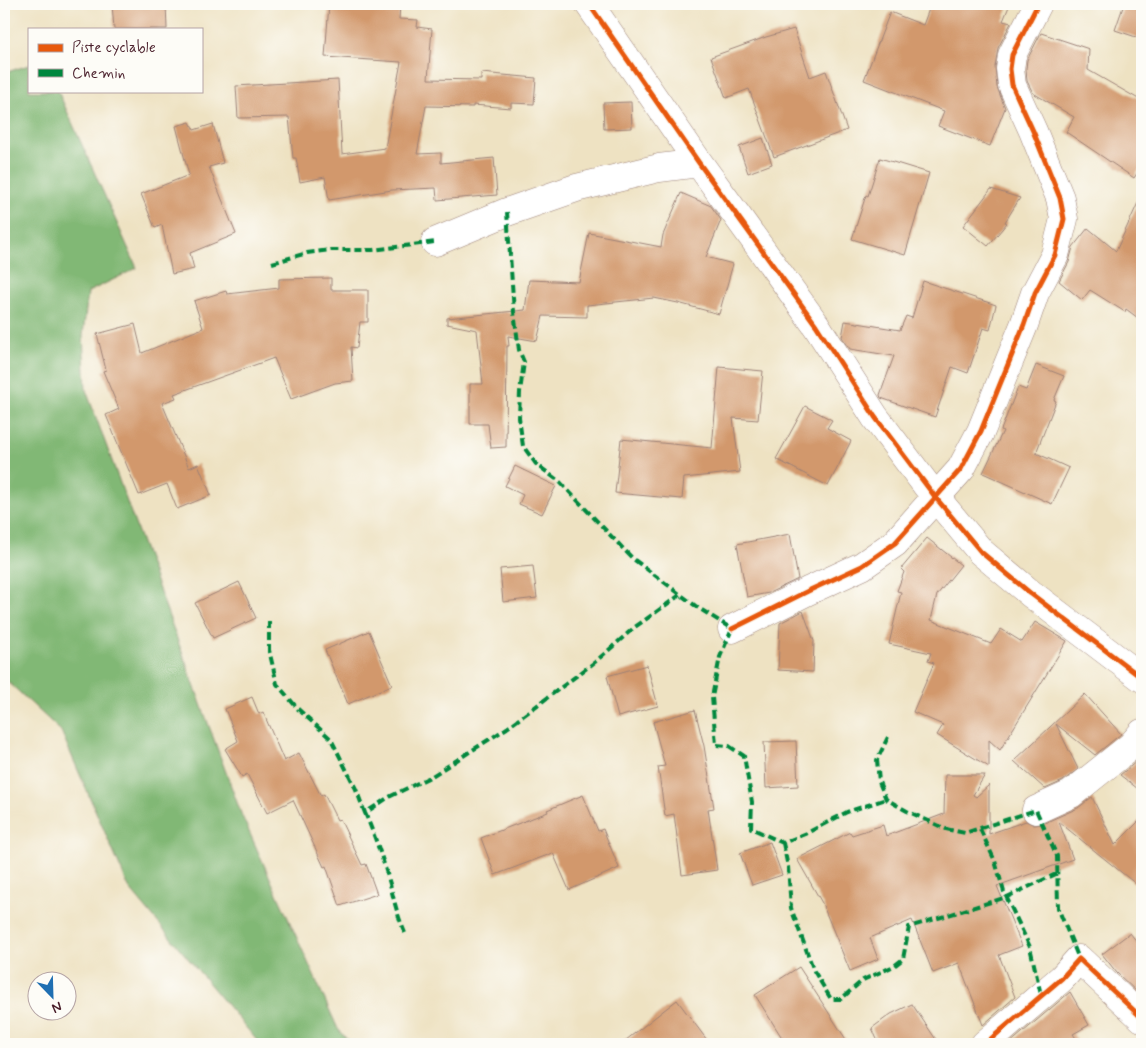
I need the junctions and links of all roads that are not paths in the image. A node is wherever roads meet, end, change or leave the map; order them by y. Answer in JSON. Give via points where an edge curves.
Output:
{"nodes":[{"id":1,"x":589,"y":4,"type":"edge"},
{"id":2,"x":1038,"y":4,"type":"edge"},
{"id":3,"x":699,"y":163,"type":"junction"},
{"id":4,"x":435,"y":242,"type":"dead end"},
{"id":5,"x":936,"y":498,"type":"junction"},
{"id":6,"x":732,"y":629,"type":"dead end"},
{"id":7,"x":1142,"y":678,"type":"edge"},
{"id":8,"x":1142,"y":733,"type":"edge"},
{"id":9,"x":1036,"y":810,"type":"dead end"},
{"id":10,"x":1142,"y":1018,"type":"edge"},
{"id":11,"x":985,"y":1044,"type":"edge"}],
"edges":[{"from":1,"to":3,"type":"street"},
{"from":2,"to":5,"type":"street","via":[[1012,55],[1010,69],[1012,85],[1060,198],[1064,219],[1055,255],[1035,293],[981,431],[961,469]]},
{"from":3,"to":4,"type":"street","via":[[659,168],[576,188]]},
{"from":3,"to":5,"type":"street","via":[[811,317],[875,417]]},
{"from":5,"to":6,"type":"street","via":[[895,543],[862,566]]},
{"from":5,"to":7,"type":"street","via":[[981,552]]},
{"from":8,"to":9,"type":"street","via":[[1131,746],[1071,794]]},
{"from":10,"to":11,"type":"street","via":[[1078,959],[1062,978]]}]}
